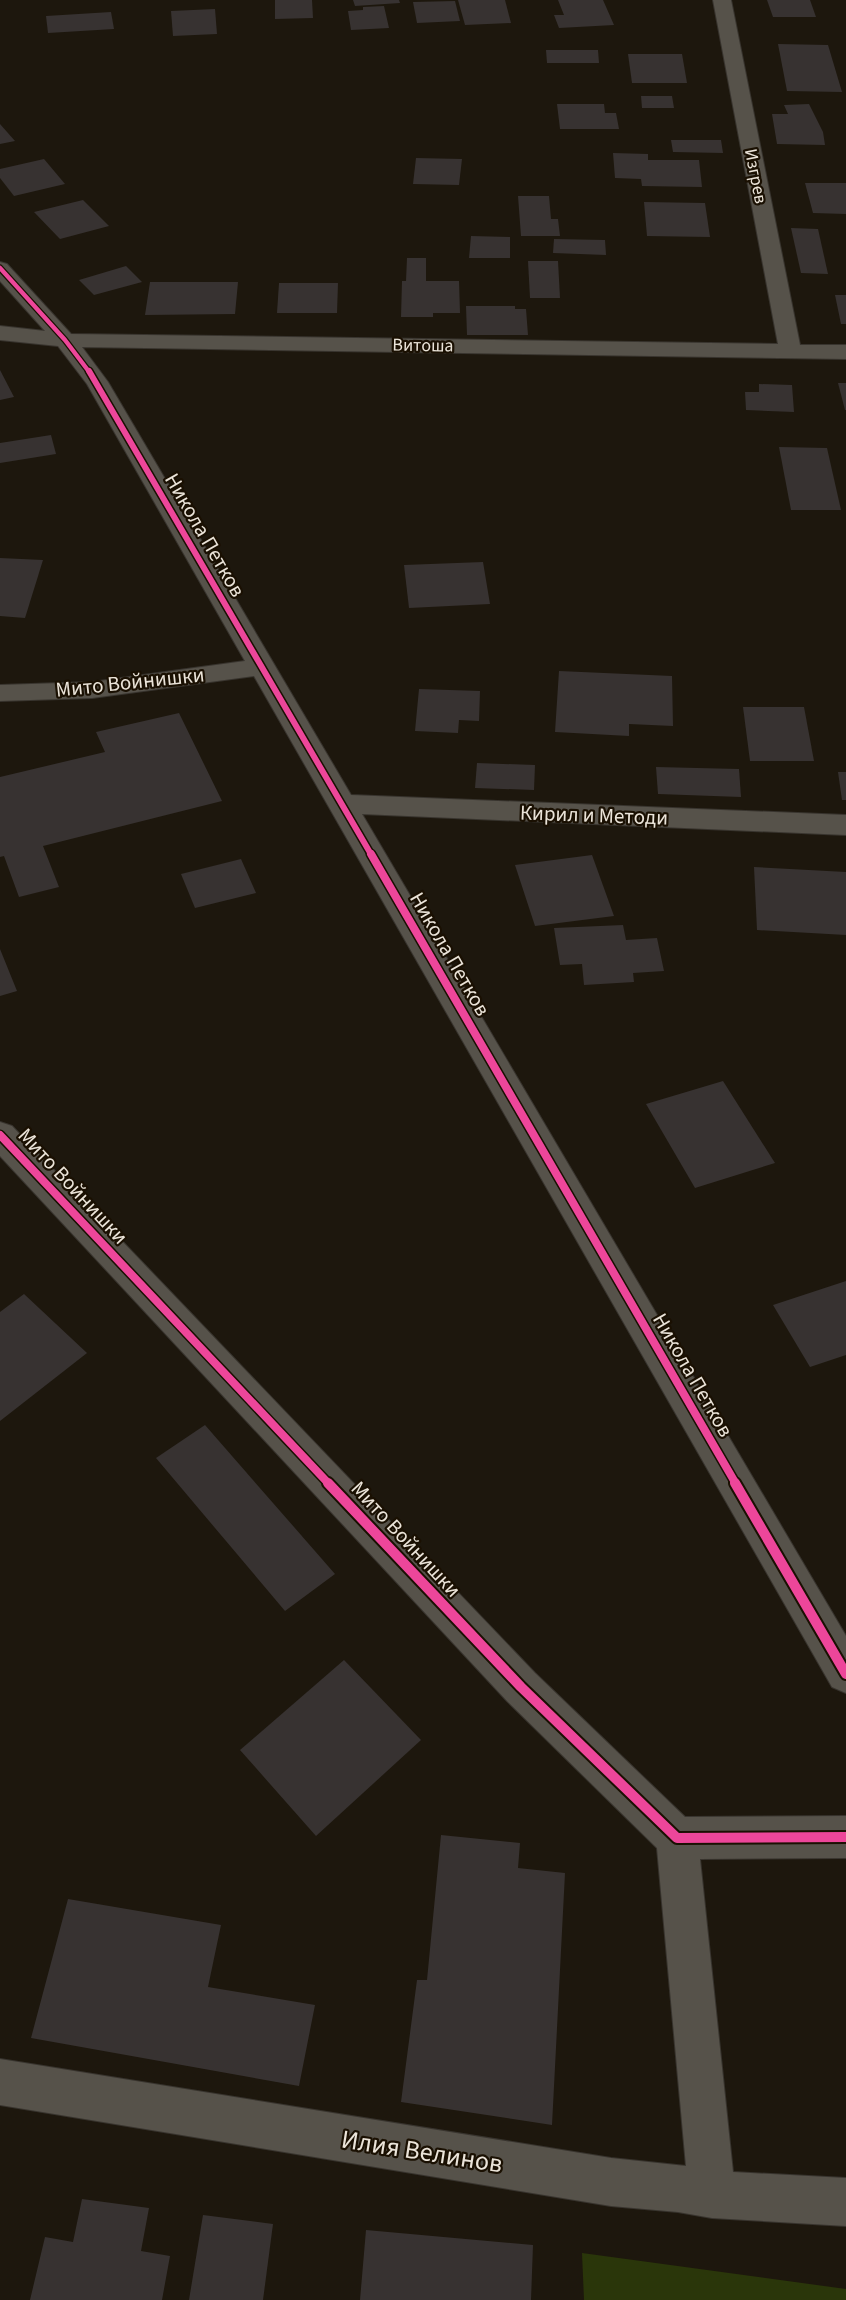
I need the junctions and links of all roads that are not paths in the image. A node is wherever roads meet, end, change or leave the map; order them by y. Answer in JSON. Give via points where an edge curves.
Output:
{"nodes":[{"id":1,"x":722,"y":0,"type":"edge"},
{"id":2,"x":0,"y":268,"type":"edge"},
{"id":3,"x":0,"y":333,"type":"edge"},
{"id":4,"x":65,"y":339,"type":"junction"},
{"id":5,"x":790,"y":351,"type":"junction"},
{"id":6,"x":846,"y":352,"type":"edge"},
{"id":7,"x":260,"y":667,"type":"junction"},
{"id":8,"x":0,"y":693,"type":"edge"},
{"id":9,"x":342,"y":804,"type":"junction"},
{"id":10,"x":846,"y":825,"type":"edge"},
{"id":11,"x":0,"y":1135,"type":"edge"},
{"id":12,"x":846,"y":1674,"type":"edge"},
{"id":13,"x":846,"y":1837,"type":"edge"},
{"id":14,"x":676,"y":1838,"type":"junction"},
{"id":15,"x":0,"y":2082,"type":"edge"},
{"id":16,"x":712,"y":2194,"type":"junction"},
{"id":17,"x":846,"y":2202,"type":"edge"}],
"edges":[{"from":1,"to":5,"type":"street","name":"Изгрев"},
{"from":2,"to":4,"type":"street","name":"Никола Петков"},
{"from":3,"to":4,"type":"street","name":"Витоша"},
{"from":4,"to":5,"type":"street","name":"Витоша"},
{"from":4,"to":7,"type":"street","name":"Никола Петков","via":[[97,382]]},
{"from":5,"to":6,"type":"street","name":"Витоша"},
{"from":7,"to":8,"type":"street","name":"Мито Войнишки","via":[[92,690]]},
{"from":7,"to":9,"type":"street","name":"Никола Петков"},
{"from":9,"to":10,"type":"street","name":"Кирил и Методи"},
{"from":9,"to":12,"type":"street","name":"Никола Петков"},
{"from":11,"to":14,"type":"street","name":"Мито Войнишки","via":[[521,1687]]},
{"from":13,"to":14,"type":"street"},
{"from":14,"to":16,"type":"street"},
{"from":15,"to":16,"type":"street","name":"Илия Велинов","via":[[611,2182]]},
{"from":16,"to":17,"type":"street","name":"Илия Велинов"}]}
